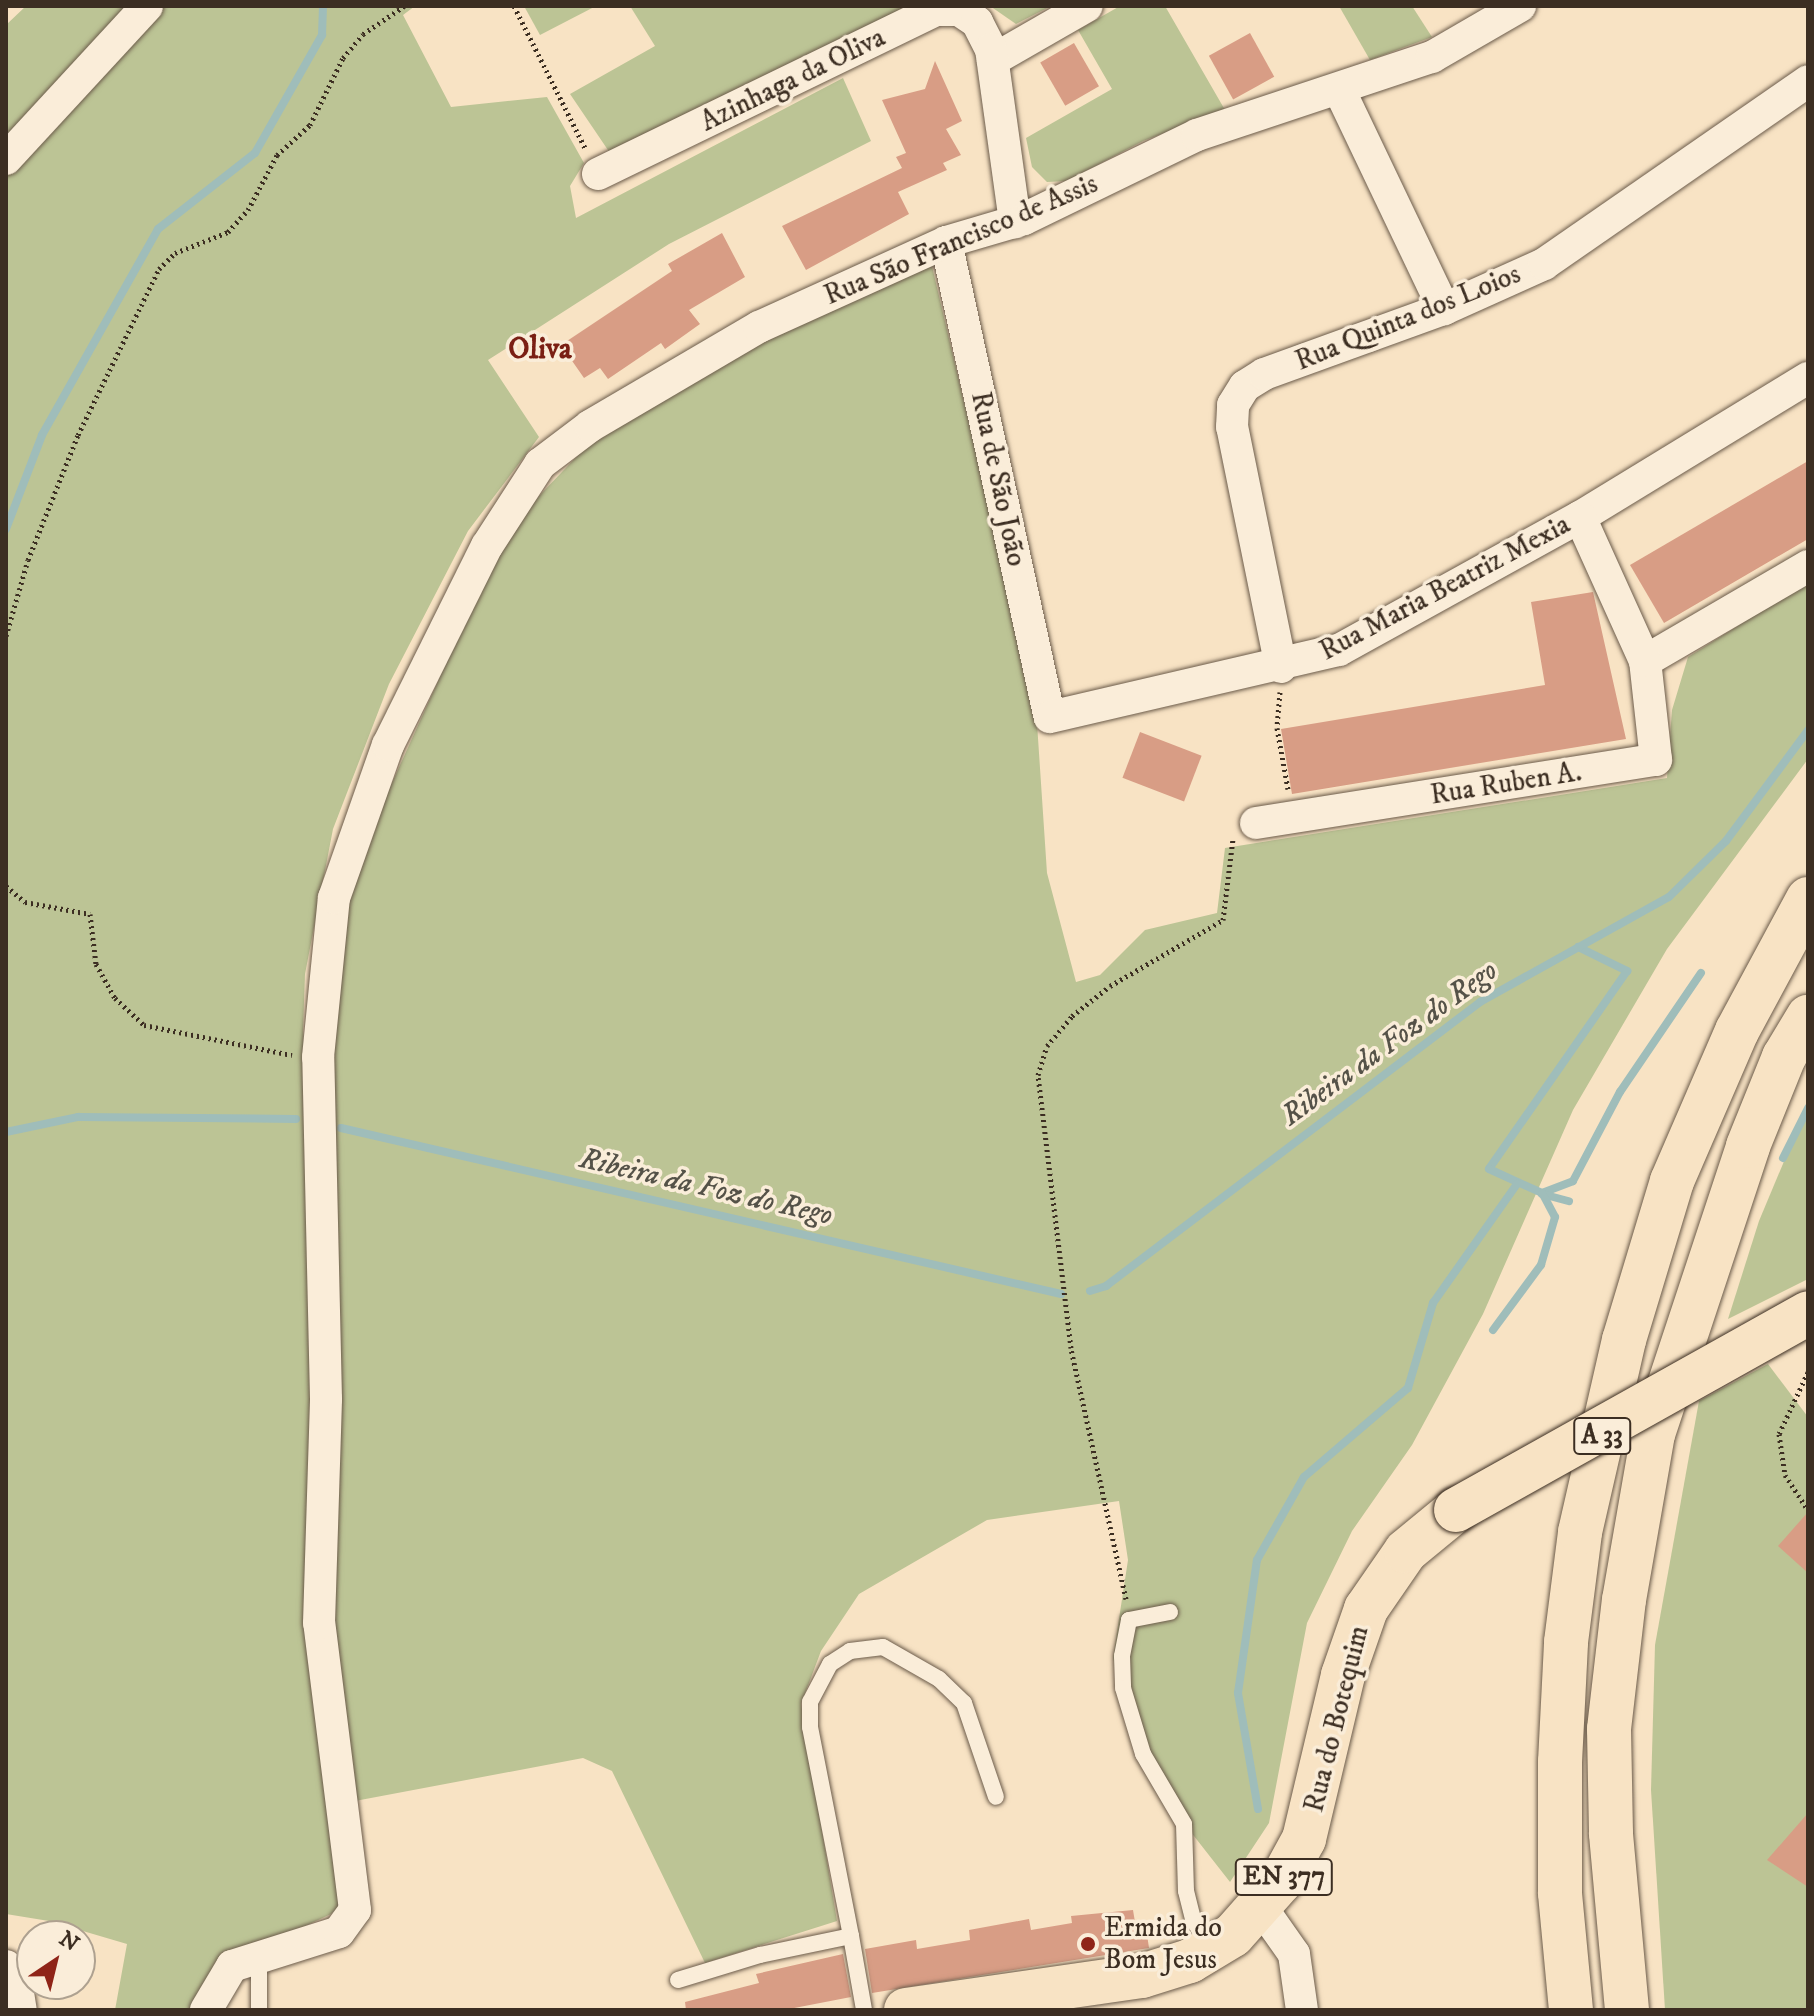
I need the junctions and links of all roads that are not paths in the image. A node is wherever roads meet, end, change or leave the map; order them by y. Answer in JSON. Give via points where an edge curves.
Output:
{"nodes":[{"id":1,"x":147,"y":6,"type":"edge"},
{"id":2,"x":1087,"y":6,"type":"edge"},
{"id":3,"x":1517,"y":7,"type":"edge"},
{"id":4,"x":993,"y":60,"type":"junction"},
{"id":5,"x":1808,"y":81,"type":"edge"},
{"id":6,"x":1339,"y":89,"type":"junction"},
{"id":7,"x":6,"y":159,"type":"edge"},
{"id":8,"x":598,"y":174,"type":"road end"},
{"id":9,"x":1015,"y":222,"type":"junction"},
{"id":10,"x":946,"y":242,"type":"junction"},
{"id":11,"x":1444,"y":309,"type":"junction"},
{"id":12,"x":1808,"y":378,"type":"edge"},
{"id":13,"x":1580,"y":517,"type":"junction"},
{"id":14,"x":1808,"y":566,"type":"edge"},
{"id":15,"x":1645,"y":661,"type":"junction"},
{"id":16,"x":1281,"y":667,"type":"junction"},
{"id":17,"x":1050,"y":717,"type":"joint"},
{"id":18,"x":1256,"y":823,"type":"road end"},
{"id":19,"x":1808,"y":899,"type":"edge"},
{"id":20,"x":1808,"y":1017,"type":"edge"},
{"id":21,"x":1808,"y":1313,"type":"edge"},
{"id":22,"x":1170,"y":1612,"type":"dead end"},
{"id":23,"x":996,"y":1797,"type":"dead end"},
{"id":24,"x":1261,"y":1907,"type":"junction"},
{"id":25,"x":851,"y":1936,"type":"junction"},
{"id":26,"x":1211,"y":1950,"type":"junction"},
{"id":27,"x":259,"y":1954,"type":"junction"},
{"id":28,"x":6,"y":1966,"type":"edge"},
{"id":29,"x":678,"y":1980,"type":"dead end"},
{"id":30,"x":21,"y":2010,"type":"edge"},
{"id":31,"x":206,"y":2010,"type":"edge"},
{"id":32,"x":259,"y":2010,"type":"edge"},
{"id":33,"x":864,"y":2010,"type":"edge"},
{"id":34,"x":906,"y":2010,"type":"edge"},
{"id":35,"x":1302,"y":2010,"type":"edge"},
{"id":36,"x":1571,"y":2010,"type":"edge"},
{"id":37,"x":1627,"y":2010,"type":"edge"}],
"edges":[{"from":1,"to":7,"type":"street"},
{"from":2,"to":4,"type":"street"},
{"from":3,"to":6,"type":"street","name":"Rua São Francisco de Assis","via":[[1432,57]]},
{"from":4,"to":8,"type":"street","name":"Azinhaga da Oliva","via":[[977,22],[959,10],[936,10]]},
{"from":4,"to":9,"type":"street","name":"Azinhaga da Oliva"},
{"from":5,"to":11,"type":"street","name":"Rua Quinta dos Loios","via":[[1575,246]]},
{"from":6,"to":9,"type":"street","name":"Rua São Francisco de Assis","via":[[1197,135]]},
{"from":6,"to":11,"type":"street"},
{"from":9,"to":10,"type":"street","name":"Rua São Francisco de Assis"},
{"from":10,"to":17,"type":"street","name":"Rua de São João"},
{"from":10,"to":27,"type":"street","name":"Rua São Francisco de Assis","via":[[759,327],[590,426],[540,464],[487,546],[388,745],[334,898],[318,1057],[326,1399],[319,1623],[357,1895],[350,1920],[339,1932]]},
{"from":11,"to":16,"type":"street","name":"Rua Quinta dos Loios","via":[[1264,374],[1245,386],[1233,405],[1232,427]]},
{"from":12,"to":13,"type":"street","name":"Rua Maria Beatriz Mexia"},
{"from":13,"to":15,"type":"street","name":"Rua Ruben A."},
{"from":13,"to":16,"type":"street","name":"Rua Maria Beatriz Mexia","via":[[1339,650]]},
{"from":14,"to":15,"type":"street"},
{"from":15,"to":18,"type":"street","name":"Rua Ruben A.","via":[[1656,760]]},
{"from":16,"to":17,"type":"street","name":"Rua Maria Beatriz Mexia"},
{"from":19,"to":36,"type":"main road","number":"A 33","via":[[1737,1031],[1672,1181],[1624,1340],[1580,1532],[1566,1642],[1560,1762],[1560,1893]]},
{"from":20,"to":37,"type":"main road","number":"A 33","via":[[1784,1057],[1748,1146],[1653,1434],[1624,1600],[1609,1729],[1611,1833]]},
{"from":21,"to":24,"type":"main road","name":"Rua do Botequim","number":"EN 377","bridge":true,"via":[[1456,1510],[1406,1551],[1366,1609],[1343,1675],[1304,1839]]},
{"from":22,"to":26,"type":"lane","via":[[1129,1620],[1122,1656],[1130,1720],[1184,1824],[1186,1891],[1193,1919]]},
{"from":23,"to":25,"type":"lane","via":[[964,1703],[939,1679],[883,1647],[850,1651],[830,1664],[810,1702],[810,1727]]},
{"from":24,"to":26,"type":"main road","name":"Rua do Botequim","number":"EN 377"},
{"from":24,"to":35,"type":"street","via":[[1294,1954]]},
{"from":25,"to":29,"type":"lane","via":[[760,1955]]},
{"from":25,"to":33,"type":"lane"},
{"from":26,"to":34,"type":"main road","name":"Rua do Botequim","number":"EN 377","via":[[1142,1976]]},
{"from":27,"to":31,"type":"street","name":"Rua São Francisco de Assis","via":[[232,1966]]},
{"from":27,"to":32,"type":"lane"},
{"from":28,"to":30,"type":"street","via":[[16,1980]]}]}
